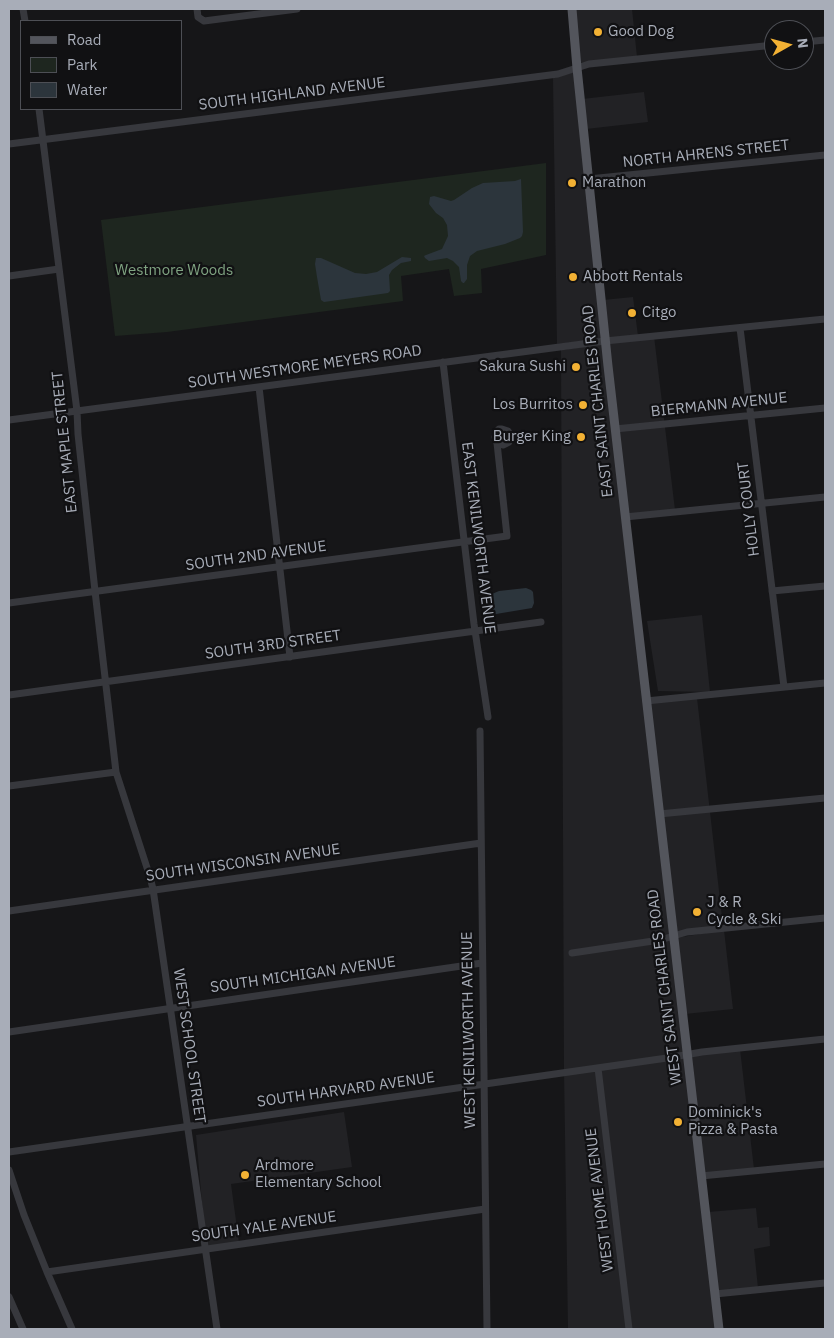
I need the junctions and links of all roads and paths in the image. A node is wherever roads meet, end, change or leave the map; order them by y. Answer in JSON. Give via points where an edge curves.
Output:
{"nodes":[{"id":1,"x":297,"y":9,"type":"edge"},
{"id":2,"x":572,"y":9,"type":"edge"},
{"id":3,"x":197,"y":13,"type":"edge"},
{"id":4,"x":764,"y":46,"type":"edge"},
{"id":5,"x":577,"y":68,"type":"junction"},
{"id":6,"x":39,"y":110,"type":"edge"},
{"id":7,"x":44,"y":140,"type":"junction"},
{"id":8,"x":9,"y":144,"type":"edge"},
{"id":9,"x":825,"y":155,"type":"edge"},
{"id":10,"x":589,"y":179,"type":"junction"},
{"id":11,"x":58,"y":269,"type":"junction"},
{"id":12,"x":9,"y":276,"type":"edge"},
{"id":13,"x":825,"y":319,"type":"edge"},
{"id":14,"x":740,"y":328,"type":"junction"},
{"id":15,"x":605,"y":341,"type":"junction"},
{"id":16,"x":443,"y":362,"type":"junction"},
{"id":17,"x":259,"y":387,"type":"junction"},
{"id":18,"x":825,"y":408,"type":"edge"},
{"id":19,"x":77,"y":411,"type":"junction"},
{"id":20,"x":751,"y":415,"type":"junction"},
{"id":21,"x":9,"y":420,"type":"edge"},
{"id":22,"x":615,"y":429,"type":"junction"},
{"id":23,"x":497,"y":443,"type":"dead end"},
{"id":24,"x":825,"y":497,"type":"edge"},
{"id":25,"x":762,"y":504,"type":"junction"},
{"id":26,"x":625,"y":517,"type":"junction"},
{"id":27,"x":464,"y":541,"type":"junction"},
{"id":28,"x":279,"y":567,"type":"junction"},
{"id":29,"x":825,"y":586,"type":"edge"},
{"id":30,"x":95,"y":591,"type":"junction"},
{"id":31,"x":772,"y":591,"type":"junction"},
{"id":32,"x":9,"y":603,"type":"edge"},
{"id":33,"x":541,"y":622,"type":"dead end"},
{"id":34,"x":475,"y":631,"type":"junction"},
{"id":35,"x":639,"y":640,"type":"joint"},
{"id":36,"x":290,"y":657,"type":"junction"},
{"id":37,"x":106,"y":681,"type":"junction"},
{"id":38,"x":825,"y":683,"type":"edge"},
{"id":39,"x":784,"y":687,"type":"junction"},
{"id":40,"x":9,"y":694,"type":"edge"},
{"id":41,"x":646,"y":701,"type":"junction"},
{"id":42,"x":488,"y":717,"type":"dead end"},
{"id":43,"x":480,"y":731,"type":"dead end"},
{"id":44,"x":116,"y":772,"type":"junction"},
{"id":45,"x":9,"y":786,"type":"edge"},
{"id":46,"x":825,"y":798,"type":"edge"},
{"id":47,"x":659,"y":814,"type":"junction"},
{"id":48,"x":481,"y":843,"type":"junction"},
{"id":49,"x":153,"y":889,"type":"junction"},
{"id":50,"x":9,"y":911,"type":"edge"},
{"id":51,"x":825,"y":918,"type":"edge"},
{"id":52,"x":673,"y":936,"type":"junction"},
{"id":53,"x":572,"y":953,"type":"dead end"},
{"id":54,"x":482,"y":963,"type":"junction"},
{"id":55,"x":170,"y":1008,"type":"junction"},
{"id":56,"x":9,"y":1032,"type":"edge"},
{"id":57,"x":825,"y":1039,"type":"edge"},
{"id":58,"x":687,"y":1054,"type":"junction"},
{"id":59,"x":598,"y":1068,"type":"junction"},
{"id":60,"x":484,"y":1084,"type":"junction"},
{"id":61,"x":187,"y":1127,"type":"junction"},
{"id":62,"x":9,"y":1152,"type":"edge"},
{"id":63,"x":825,"y":1164,"type":"edge"},
{"id":64,"x":9,"y":1170,"type":"edge"},
{"id":65,"x":702,"y":1176,"type":"junction"},
{"id":66,"x":485,"y":1209,"type":"junction"},
{"id":67,"x":205,"y":1249,"type":"junction"},
{"id":68,"x":47,"y":1272,"type":"junction"},
{"id":69,"x":825,"y":1284,"type":"edge"},
{"id":70,"x":715,"y":1294,"type":"junction"},
{"id":71,"x":9,"y":1297,"type":"edge"},
{"id":72,"x":23,"y":1329,"type":"edge"},
{"id":73,"x":72,"y":1329,"type":"edge"},
{"id":74,"x":217,"y":1329,"type":"edge"},
{"id":75,"x":486,"y":1329,"type":"edge"},
{"id":76,"x":629,"y":1329,"type":"edge"},
{"id":77,"x":720,"y":1329,"type":"edge"}],
"edges":[{"from":1,"to":3,"type":"street","via":[[204,21]]},
{"from":2,"to":5,"type":"main road","name":"EAST SAINT CHARLES ROAD"},
{"from":4,"to":5,"type":"street","name":"SOUTH HIGHLAND AVENUE","via":[[589,64]]},
{"from":5,"to":7,"type":"street","name":"SOUTH HIGHLAND AVENUE","via":[[558,74]]},
{"from":5,"to":10,"type":"main road","name":"EAST SAINT CHARLES ROAD"},
{"from":6,"to":7,"type":"street","name":"EAST MAPLE STREET"},
{"from":7,"to":8,"type":"street","name":"SOUTH HIGHLAND AVENUE"},
{"from":7,"to":11,"type":"street","name":"EAST MAPLE STREET"},
{"from":9,"to":10,"type":"street","name":"NORTH AHRENS STREET"},
{"from":10,"to":15,"type":"main road","name":"EAST SAINT CHARLES ROAD"},
{"from":11,"to":12,"type":"street"},
{"from":11,"to":19,"type":"street","name":"EAST MAPLE STREET"},
{"from":13,"to":14,"type":"street","name":"SOUTH WESTMORE MEYERS ROAD"},
{"from":14,"to":15,"type":"street","name":"SOUTH WESTMORE MEYERS ROAD"},
{"from":14,"to":20,"type":"street","name":"HOLLY COURT"},
{"from":15,"to":16,"type":"street","name":"SOUTH WESTMORE MEYERS ROAD"},
{"from":15,"to":22,"type":"main road","name":"EAST SAINT CHARLES ROAD"},
{"from":16,"to":17,"type":"street","name":"SOUTH WESTMORE MEYERS ROAD"},
{"from":16,"to":27,"type":"street","name":"EAST KENILWORTH AVENUE"},
{"from":17,"to":19,"type":"street","name":"SOUTH WESTMORE MEYERS ROAD"},
{"from":17,"to":28,"type":"street"},
{"from":18,"to":20,"type":"street","name":"BIERMANN AVENUE"},
{"from":19,"to":21,"type":"street","name":"SOUTH WESTMORE MEYERS ROAD"},
{"from":19,"to":30,"type":"street","name":"EAST MAPLE STREET"},
{"from":20,"to":22,"type":"street","name":"BIERMANN AVENUE"},
{"from":20,"to":25,"type":"street","name":"HOLLY COURT"},
{"from":22,"to":26,"type":"main road","name":"EAST SAINT CHARLES ROAD"},
{"from":23,"to":27,"type":"street","name":"SOUTH 2ND AVENUE","via":[[507,536]]},
{"from":24,"to":25,"type":"street"},
{"from":25,"to":26,"type":"street"},
{"from":25,"to":31,"type":"street","name":"HOLLY COURT"},
{"from":26,"to":35,"type":"main road","name":"EAST SAINT CHARLES ROAD"},
{"from":27,"to":28,"type":"street","name":"SOUTH 2ND AVENUE"},
{"from":27,"to":34,"type":"street","name":"EAST KENILWORTH AVENUE"},
{"from":28,"to":30,"type":"street","name":"SOUTH 2ND AVENUE"},
{"from":28,"to":36,"type":"street"},
{"from":29,"to":31,"type":"street"},
{"from":30,"to":32,"type":"street","name":"SOUTH 2ND AVENUE"},
{"from":30,"to":37,"type":"street","name":"EAST MAPLE STREET"},
{"from":31,"to":39,"type":"street","name":"HOLLY COURT"},
{"from":33,"to":34,"type":"street","name":"SOUTH 3RD STREET"},
{"from":34,"to":36,"type":"street","name":"SOUTH 3RD STREET"},
{"from":34,"to":42,"type":"street","name":"EAST KENILWORTH AVENUE"},
{"from":35,"to":41,"type":"main road","name":"WEST SAINT CHARLES ROAD"},
{"from":36,"to":37,"type":"street","name":"SOUTH 3RD STREET"},
{"from":37,"to":40,"type":"street","name":"SOUTH 3RD STREET"},
{"from":37,"to":44,"type":"street","name":"EAST MAPLE STREET"},
{"from":38,"to":39,"type":"street"},
{"from":39,"to":41,"type":"street"},
{"from":41,"to":47,"type":"main road","name":"WEST SAINT CHARLES ROAD"},
{"from":43,"to":48,"type":"street","name":"WEST KENILWORTH AVENUE"},
{"from":44,"to":45,"type":"street"},
{"from":44,"to":49,"type":"street","name":"WEST SCHOOL STREET"},
{"from":46,"to":47,"type":"street"},
{"from":47,"to":52,"type":"main road","name":"WEST SAINT CHARLES ROAD"},
{"from":48,"to":49,"type":"street","name":"SOUTH WISCONSIN AVENUE"},
{"from":48,"to":54,"type":"street","name":"WEST KENILWORTH AVENUE"},
{"from":49,"to":50,"type":"street","name":"SOUTH WISCONSIN AVENUE"},
{"from":49,"to":55,"type":"street","name":"WEST SCHOOL STREET"},
{"from":51,"to":52,"type":"street"},
{"from":52,"to":53,"type":"street"},
{"from":52,"to":58,"type":"main road","name":"WEST SAINT CHARLES ROAD"},
{"from":54,"to":55,"type":"street","name":"SOUTH MICHIGAN AVENUE"},
{"from":54,"to":60,"type":"street","name":"WEST KENILWORTH AVENUE"},
{"from":55,"to":56,"type":"street","name":"SOUTH MICHIGAN AVENUE"},
{"from":55,"to":61,"type":"street","name":"WEST SCHOOL STREET"},
{"from":57,"to":58,"type":"street","name":"SOUTH HARVARD AVENUE"},
{"from":58,"to":59,"type":"street","name":"SOUTH HARVARD AVENUE"},
{"from":58,"to":65,"type":"main road","name":"WEST SAINT CHARLES ROAD"},
{"from":59,"to":60,"type":"street","name":"SOUTH HARVARD AVENUE"},
{"from":59,"to":76,"type":"street","name":"WEST HOME AVENUE"},
{"from":60,"to":61,"type":"street","name":"SOUTH HARVARD AVENUE"},
{"from":60,"to":66,"type":"street","name":"WEST KENILWORTH AVENUE"},
{"from":61,"to":62,"type":"street","name":"SOUTH HARVARD AVENUE"},
{"from":61,"to":67,"type":"street","name":"WEST SCHOOL STREET"},
{"from":63,"to":65,"type":"street"},
{"from":64,"to":68,"type":"street"},
{"from":65,"to":70,"type":"main road","name":"WEST SAINT CHARLES ROAD"},
{"from":66,"to":67,"type":"street","name":"SOUTH YALE AVENUE"},
{"from":66,"to":75,"type":"street","name":"WEST KENILWORTH AVENUE"},
{"from":67,"to":68,"type":"street","name":"SOUTH YALE AVENUE"},
{"from":67,"to":74,"type":"street","name":"WEST SCHOOL STREET"},
{"from":68,"to":73,"type":"street"},
{"from":69,"to":70,"type":"street"},
{"from":70,"to":77,"type":"main road","name":"WEST SAINT CHARLES ROAD"},
{"from":71,"to":72,"type":"street"}]}
